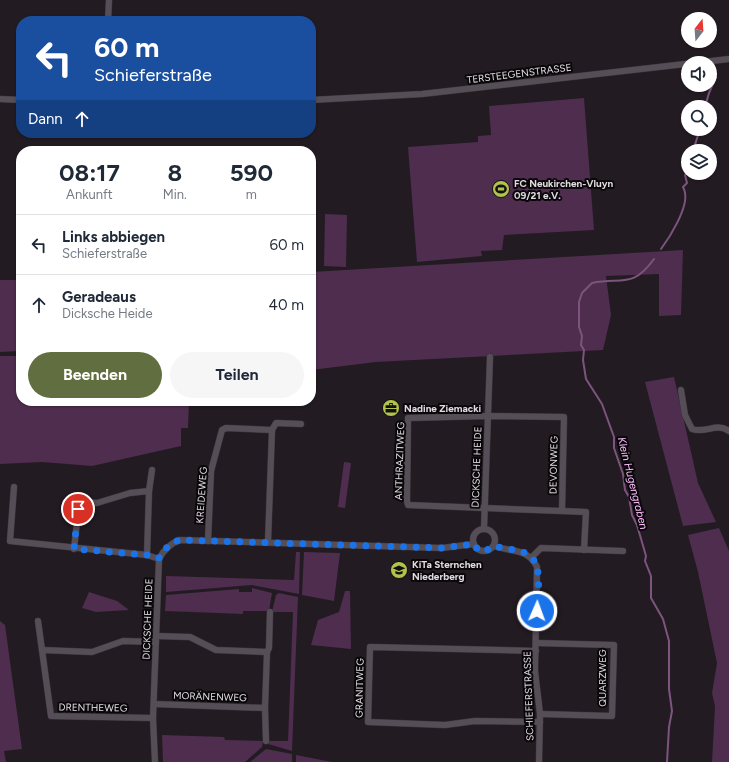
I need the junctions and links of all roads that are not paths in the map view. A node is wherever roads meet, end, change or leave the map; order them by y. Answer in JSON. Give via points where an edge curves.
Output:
{"nodes":[{"id":1,"x":109,"y":0,"type":"edge"},
{"id":2,"x":108,"y":16,"type":"edge"},
{"id":3,"x":729,"y":59,"type":"edge"},
{"id":4,"x":0,"y":99,"type":"edge"},
{"id":5,"x":16,"y":100,"type":"edge"},
{"id":6,"x":316,"y":100,"type":"edge"},
{"id":7,"x":490,"y":357,"type":"dead end"},
{"id":8,"x":681,"y":390,"type":"dead end"},
{"id":9,"x":488,"y":416,"type":"junction"},
{"id":10,"x":301,"y":424,"type":"dead end"},
{"id":11,"x":272,"y":430,"type":"junction"},
{"id":12,"x":729,"y":430,"type":"edge"},
{"id":13,"x":152,"y":470,"type":"dead end"},
{"id":14,"x":14,"y":487,"type":"dead end"},
{"id":15,"x":149,"y":491,"type":"junction"},
{"id":16,"x":485,"y":508,"type":"junction"},
{"id":17,"x":562,"y":511,"type":"junction"},
{"id":18,"x":484,"y":529,"type":"junction"},
{"id":19,"x":208,"y":541,"type":"junction"},
{"id":20,"x":268,"y":542,"type":"junction"},
{"id":21,"x":474,"y":544,"type":"junction"},
{"id":22,"x":494,"y":546,"type":"junction"},
{"id":23,"x":74,"y":549,"type":"junction"},
{"id":24,"x":584,"y":550,"type":"junction"},
{"id":25,"x":623,"y":551,"type":"dead end"},
{"id":26,"x":147,"y":555,"type":"junction"},
{"id":27,"x":159,"y":558,"type":"junction"},
{"id":28,"x":532,"y":558,"type":"junction"},
{"id":29,"x":270,"y":612,"type":"dead end"},
{"id":30,"x":38,"y":621,"type":"dead end"},
{"id":31,"x":156,"y":639,"type":"junction"},
{"id":32,"x":536,"y":643,"type":"junction"},
{"id":33,"x":42,"y":650,"type":"junction"},
{"id":34,"x":266,"y":652,"type":"junction"},
{"id":35,"x":536,"y":652,"type":"junction"},
{"id":36,"x":154,"y":704,"type":"junction"},
{"id":37,"x":265,"y":708,"type":"junction"},
{"id":38,"x":540,"y":714,"type":"junction"},
{"id":39,"x":153,"y":718,"type":"junction"},
{"id":40,"x":540,"y":722,"type":"junction"},
{"id":41,"x":266,"y":740,"type":"dead end"},
{"id":42,"x":155,"y":762,"type":"edge"},
{"id":43,"x":539,"y":762,"type":"edge"}],
"edges":[{"from":1,"to":2,"type":"street"},
{"from":3,"to":6,"type":"street","name":"TERSTEEGENSTRASSE","via":[[422,94]]},
{"from":4,"to":5,"type":"street"},
{"from":7,"to":9,"type":"street","name":"DICKSCHE HEIDE"},
{"from":8,"to":12,"type":"street","via":[[685,415],[692,429],[702,431],[721,427]]},
{"from":9,"to":16,"type":"street","name":"DICKSCHE HEIDE"},
{"from":9,"to":16,"type":"street","name":"ANTHRAZITWEG","via":[[408,418],[408,505]]},
{"from":9,"to":17,"type":"street","name":"DEVONWEG","via":[[564,417]]},
{"from":10,"to":11,"type":"street","name":"KREIDEWEG","via":[[276,423]]},
{"from":11,"to":19,"type":"street","name":"KREIDEWEG","via":[[222,430],[211,471]]},
{"from":11,"to":20,"type":"street"},
{"from":13,"to":15,"type":"street"},
{"from":14,"to":23,"type":"street","via":[[10,541]]},
{"from":15,"to":23,"type":"street","via":[[130,493],[97,503],[79,504]]},
{"from":15,"to":26,"type":"street"},
{"from":16,"to":17,"type":"street"},
{"from":16,"to":18,"type":"street","name":"DICKSCHE HEIDE"},
{"from":17,"to":24,"type":"street","via":[[586,512]]},
{"from":18,"to":21,"type":"street","via":[[475,534]]},
{"from":18,"to":22,"type":"street","via":[[493,534]]},
{"from":19,"to":20,"type":"street"},
{"from":19,"to":27,"type":"street","via":[[179,540],[168,546]]},
{"from":20,"to":21,"type":"street","via":[[442,548]]},
{"from":21,"to":22,"type":"street","via":[[482,551]]},
{"from":22,"to":28,"type":"street","via":[[524,553]]},
{"from":23,"to":26,"type":"street"},
{"from":24,"to":25,"type":"street"},
{"from":24,"to":28,"type":"street","via":[[541,548]]},
{"from":26,"to":27,"type":"street"},
{"from":27,"to":31,"type":"street","name":"DICKSCHE HEIDE"},
{"from":28,"to":32,"type":"street","name":"SCHIEFERSTRASSE","via":[[537,567],[538,580]]},
{"from":29,"to":34,"type":"street","via":[[269,648]]},
{"from":30,"to":33,"type":"street","name":"DRENTHEWEG"},
{"from":31,"to":33,"type":"street","via":[[123,641],[92,652]]},
{"from":31,"to":34,"type":"street","via":[[190,637],[216,650]]},
{"from":31,"to":36,"type":"street","name":"DICKSCHE HEIDE"},
{"from":32,"to":35,"type":"street","name":"SCHIEFERSTRASSE"},
{"from":32,"to":38,"type":"street","name":"QUARZWEG","via":[[614,646],[612,716]]},
{"from":33,"to":39,"type":"street","name":"DRENTHEWEG","via":[[51,716]]},
{"from":34,"to":37,"type":"street"},
{"from":35,"to":38,"type":"street","name":"SCHIEFERSTRASSE","via":[[535,671]]},
{"from":35,"to":40,"type":"street","name":"GRANITWEG","via":[[370,647],[368,722],[445,725],[475,720]]},
{"from":36,"to":37,"type":"street","name":"MORÄNENWEG"},
{"from":36,"to":39,"type":"street","name":"DICKSCHE HEIDE"},
{"from":37,"to":41,"type":"street"},
{"from":38,"to":40,"type":"street","name":"SCHIEFERSTRASSE"},
{"from":39,"to":42,"type":"street","name":"DICKSCHE HEIDE"},
{"from":40,"to":43,"type":"street","name":"SCHIEFERSTRASSE"}]}
